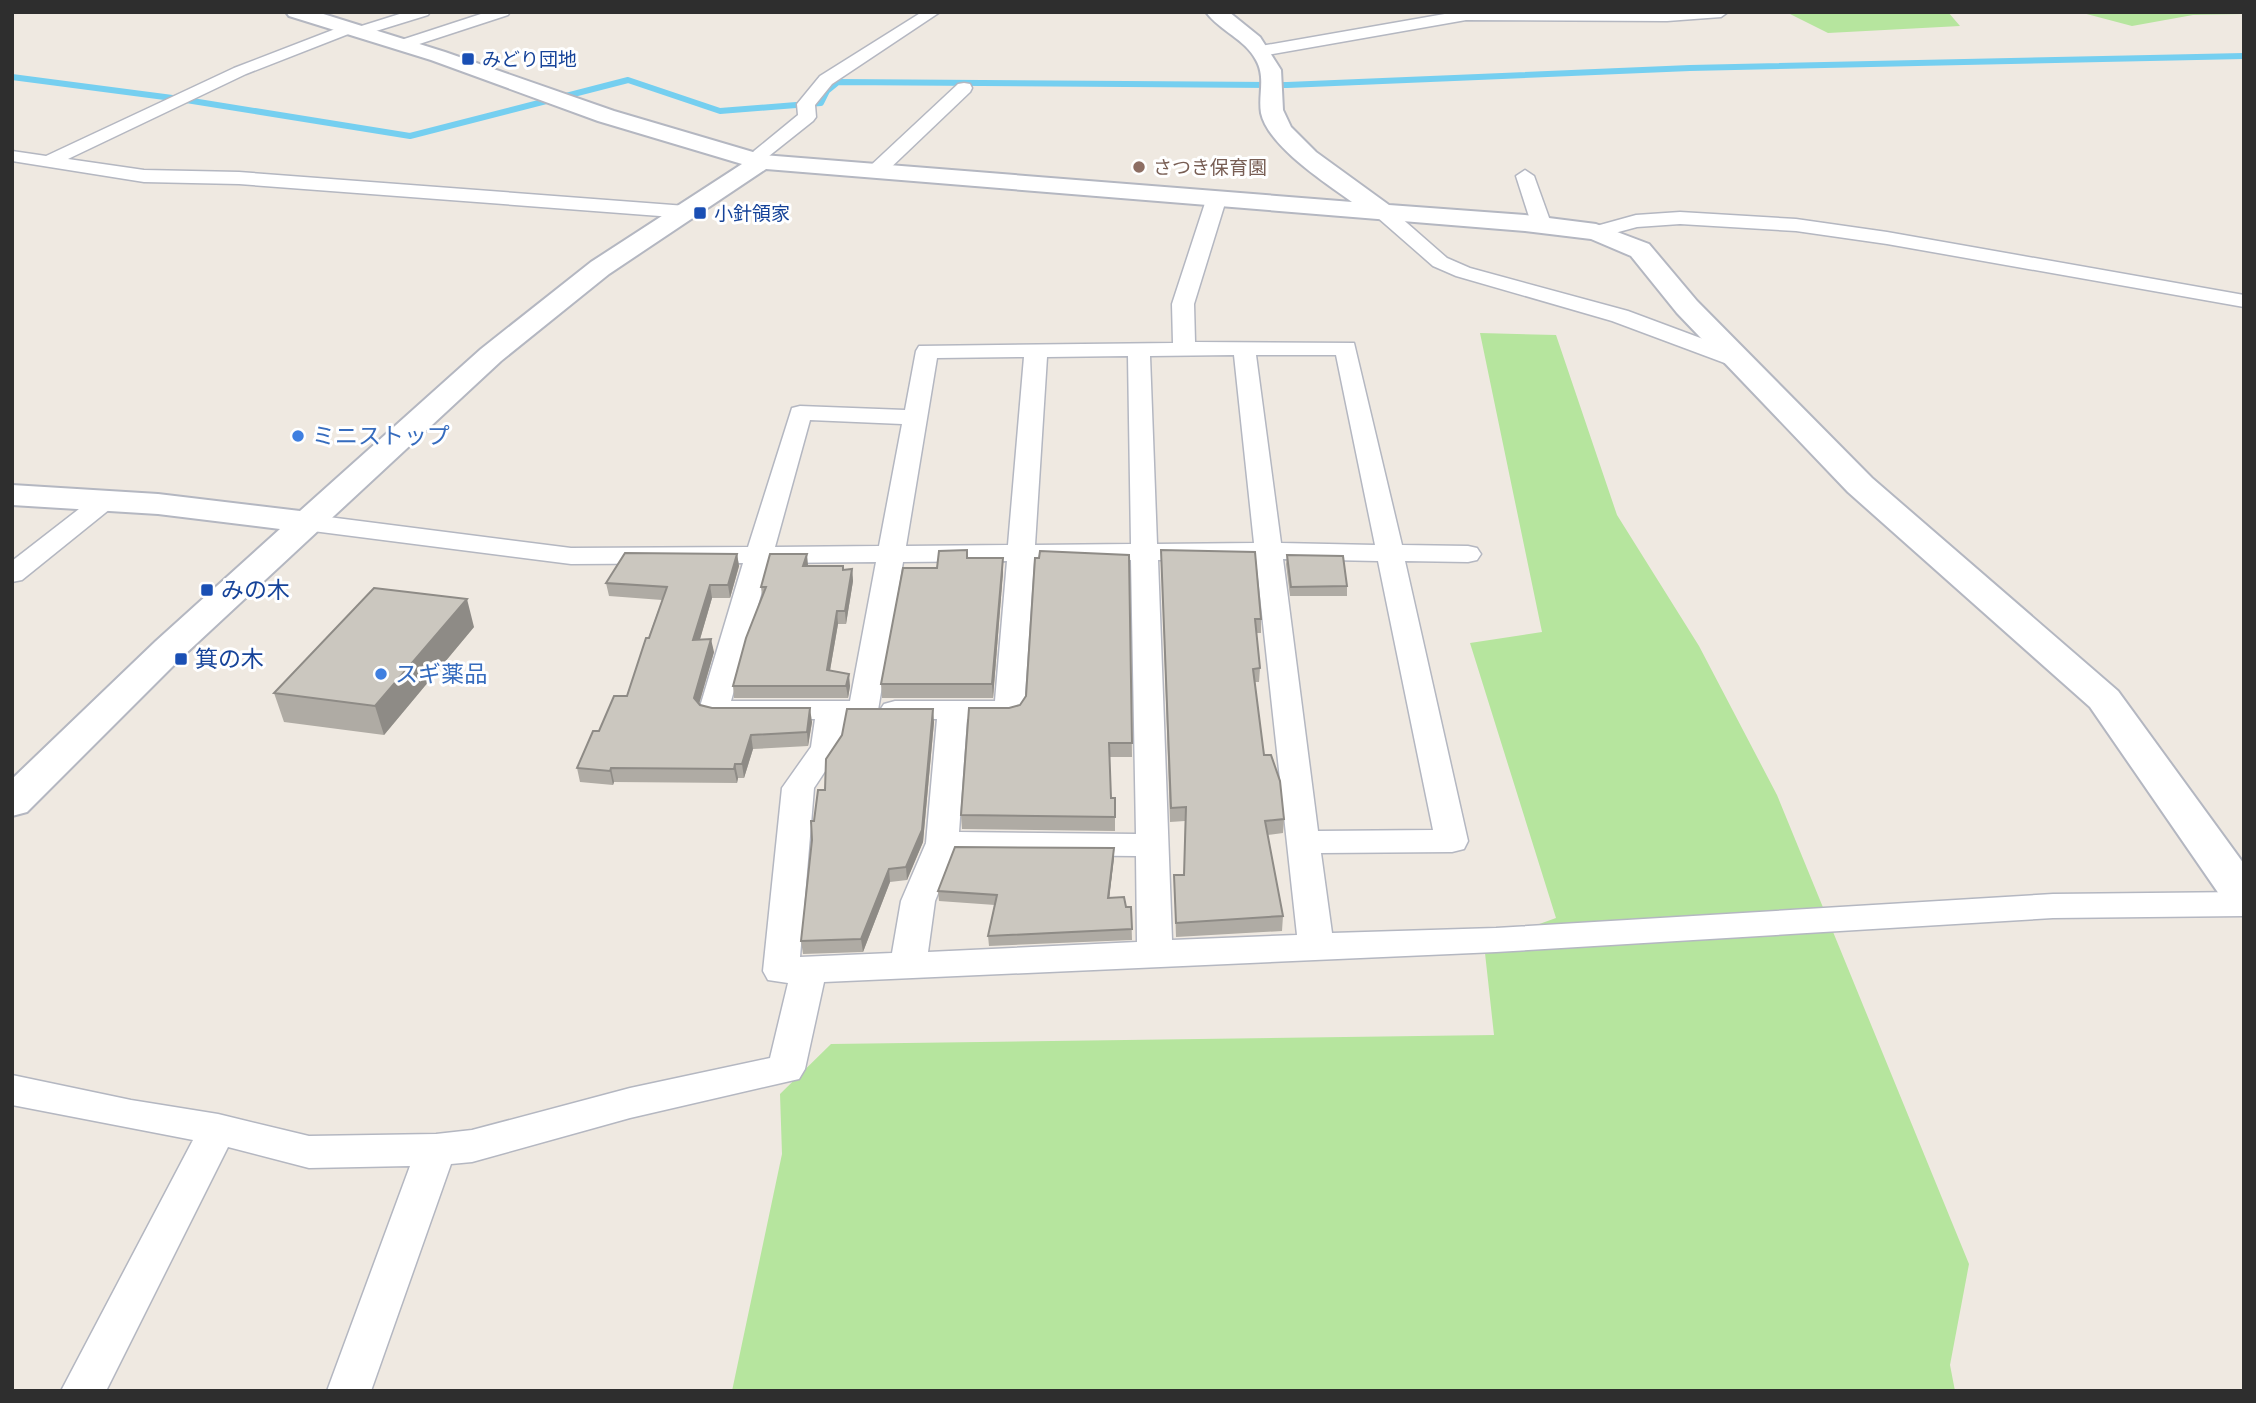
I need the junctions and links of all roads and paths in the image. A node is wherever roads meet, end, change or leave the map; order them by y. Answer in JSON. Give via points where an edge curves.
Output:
{"nodes":[{"id":1,"x":296,"y":12,"type":"edge"},
{"id":2,"x":423,"y":12,"type":"edge"},
{"id":3,"x":503,"y":12,"type":"edge"},
{"id":4,"x":896,"y":12,"type":"edge"},
{"id":5,"x":1216,"y":12,"type":"edge"},
{"id":6,"x":1721,"y":12,"type":"edge"},
{"id":7,"x":1505,"y":14,"type":"edge"},
{"id":8,"x":1560,"y":14,"type":"edge"},
{"id":9,"x":927,"y":15,"type":"edge"},
{"id":10,"x":1444,"y":15,"type":"edge"},
{"id":11,"x":347,"y":24,"type":"edge"},
{"id":12,"x":401,"y":45,"type":"junction"},
{"id":13,"x":1261,"y":51,"type":"junction"},
{"id":14,"x":964,"y":88,"type":"dead end"},
{"id":15,"x":12,"y":156,"type":"edge"},
{"id":16,"x":49,"y":162,"type":"junction"},
{"id":17,"x":761,"y":162,"type":"junction"},
{"id":18,"x":876,"y":171,"type":"junction"},
{"id":19,"x":1525,"y":176,"type":"dead end"},
{"id":20,"x":1216,"y":200,"type":"junction"},
{"id":21,"x":686,"y":212,"type":"junction"},
{"id":22,"x":1384,"y":213,"type":"junction"},
{"id":23,"x":1542,"y":226,"type":"junction"},
{"id":24,"x":1596,"y":232,"type":"junction"},
{"id":25,"x":2244,"y":302,"type":"edge"},
{"id":26,"x":1139,"y":348,"type":"junction"},
{"id":27,"x":1184,"y":348,"type":"junction"},
{"id":28,"x":1244,"y":348,"type":"junction"},
{"id":29,"x":1036,"y":349,"type":"junction"},
{"id":30,"x":1738,"y":360,"type":"junction"},
{"id":31,"x":915,"y":416,"type":"junction"},
{"id":32,"x":12,"y":495,"type":"edge"},
{"id":33,"x":106,"y":500,"type":"junction"},
{"id":34,"x":305,"y":522,"type":"junction"},
{"id":35,"x":1268,"y":551,"type":"junction"},
{"id":36,"x":1389,"y":552,"type":"junction"},
{"id":37,"x":1021,"y":553,"type":"junction"},
{"id":38,"x":1144,"y":553,"type":"junction"},
{"id":39,"x":761,"y":554,"type":"junction"},
{"id":40,"x":890,"y":554,"type":"junction"},
{"id":41,"x":1468,"y":554,"type":"dead end"},
{"id":42,"x":12,"y":574,"type":"edge"},
{"id":43,"x":847,"y":710,"type":"junction"},
{"id":44,"x":953,"y":710,"type":"junction"},
{"id":45,"x":12,"y":803,"type":"edge"},
{"id":46,"x":942,"y":842,"type":"junction"},
{"id":47,"x":1303,"y":842,"type":"junction"},
{"id":48,"x":1152,"y":845,"type":"junction"},
{"id":49,"x":2244,"y":896,"type":"edge"},
{"id":50,"x":2244,"y":904,"type":"edge"},
{"id":51,"x":1316,"y":946,"type":"junction"},
{"id":52,"x":1155,"y":953,"type":"junction"},
{"id":53,"x":908,"y":965,"type":"junction"},
{"id":54,"x":809,"y":970,"type":"junction"},
{"id":55,"x":12,"y":1090,"type":"edge"},
{"id":56,"x":218,"y":1129,"type":"junction"},
{"id":57,"x":436,"y":1150,"type":"junction"},
{"id":58,"x":83,"y":1391,"type":"edge"},
{"id":59,"x":349,"y":1391,"type":"edge"}],
"edges":[{"from":1,"to":11,"type":"street"},
{"from":2,"to":11,"type":"street"},
{"from":3,"to":12,"type":"street"},
{"from":4,"to":9,"type":"street"},
{"from":5,"to":13,"type":"street"},
{"from":6,"to":8,"type":"street"},
{"from":7,"to":8,"type":"street"},
{"from":7,"to":10,"type":"street"},
{"from":9,"to":17,"type":"street","via":[[826,80],[806,104],[807,117],[760,155]]},
{"from":10,"to":13,"type":"street"},
{"from":11,"to":12,"type":"street"},
{"from":11,"to":16,"type":"street"},
{"from":12,"to":17,"type":"street","via":[[606,116]]},
{"from":13,"to":22,"type":"street","via":[[1273,79],[1272,116],[1288,141]]},
{"from":14,"to":18,"type":"street"},
{"from":15,"to":16,"type":"street"},
{"from":16,"to":21,"type":"street","via":[[144,176],[239,178]]},
{"from":17,"to":18,"type":"street"},
{"from":17,"to":21,"type":"street"},
{"from":18,"to":20,"type":"street"},
{"from":19,"to":23,"type":"street"},
{"from":20,"to":22,"type":"street"},
{"from":20,"to":27,"type":"street","via":[[1183,304]]},
{"from":21,"to":34,"type":"street","via":[[541,313]]},
{"from":22,"to":23,"type":"street"},
{"from":22,"to":30,"type":"street","via":[[1440,262],[1463,272],[1620,316]]},
{"from":23,"to":24,"type":"street"},
{"from":24,"to":25,"type":"street","via":[[1636,221],[1679,218],[1796,225]]},
{"from":24,"to":30,"type":"street","via":[[1640,250]]},
{"from":26,"to":27,"type":"street"},
{"from":26,"to":29,"type":"street"},
{"from":26,"to":38,"type":"street"},
{"from":27,"to":28,"type":"street"},
{"from":28,"to":35,"type":"street"},
{"from":28,"to":36,"type":"street","via":[[1346,348]]},
{"from":29,"to":31,"type":"street","via":[[927,351]]},
{"from":29,"to":37,"type":"street"},
{"from":30,"to":49,"type":"street","via":[[1860,485],[2104,699]]},
{"from":31,"to":39,"type":"street","via":[[800,413]]},
{"from":31,"to":40,"type":"street"},
{"from":32,"to":33,"type":"street"},
{"from":33,"to":34,"type":"street"},
{"from":33,"to":42,"type":"street"},
{"from":34,"to":39,"type":"street","via":[[572,556]]},
{"from":34,"to":45,"type":"street"},
{"from":35,"to":36,"type":"street"},
{"from":35,"to":38,"type":"street"},
{"from":35,"to":47,"type":"street"},
{"from":36,"to":41,"type":"street"},
{"from":36,"to":47,"type":"street","via":[[1452,841]]},
{"from":37,"to":38,"type":"street"},
{"from":37,"to":40,"type":"street"},
{"from":37,"to":44,"type":"street","via":[[1009,710]]},
{"from":38,"to":48,"type":"street"},
{"from":39,"to":40,"type":"street"},
{"from":39,"to":43,"type":"street","via":[[714,710]]},
{"from":40,"to":43,"type":"street"},
{"from":43,"to":44,"type":"street"},
{"from":43,"to":54,"type":"street","via":[[798,788],[781,971]]},
{"from":44,"to":46,"type":"street"},
{"from":46,"to":48,"type":"street"},
{"from":46,"to":53,"type":"street","via":[[918,901]]},
{"from":47,"to":51,"type":"street"},
{"from":48,"to":52,"type":"street"},
{"from":50,"to":51,"type":"street","via":[[2053,906],[1496,940]]},
{"from":51,"to":52,"type":"street"},
{"from":52,"to":53,"type":"street"},
{"from":53,"to":54,"type":"street"},
{"from":54,"to":57,"type":"street","via":[[786,1069],[629,1103],[472,1146]]},
{"from":55,"to":56,"type":"street"},
{"from":56,"to":57,"type":"street","via":[[309,1152]]},
{"from":56,"to":58,"type":"street"},
{"from":57,"to":59,"type":"street"}]}
